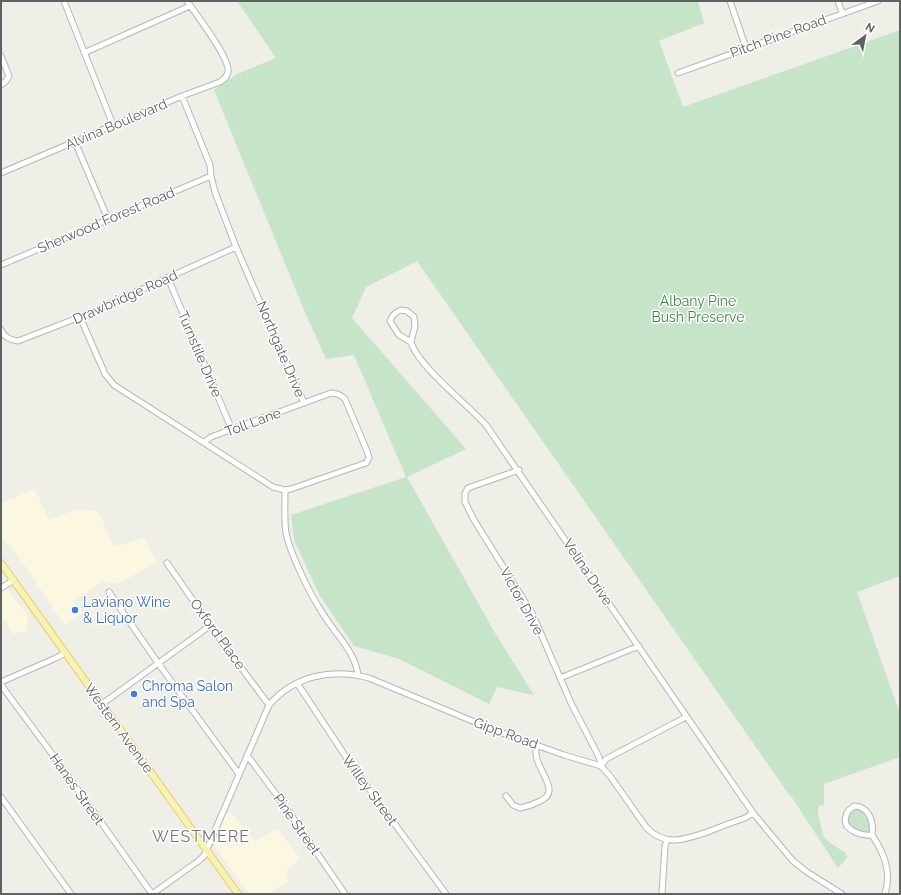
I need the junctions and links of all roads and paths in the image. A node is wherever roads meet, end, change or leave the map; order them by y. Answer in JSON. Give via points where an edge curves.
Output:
{"nodes":[{"id":1,"x":64,"y":1,"type":"edge"},
{"id":2,"x":187,"y":1,"type":"edge"},
{"id":3,"x":730,"y":1,"type":"edge"},
{"id":4,"x":838,"y":1,"type":"edge"},
{"id":5,"x":878,"y":1,"type":"edge"},
{"id":6,"x":190,"y":6,"type":"junction"},
{"id":7,"x":842,"y":13,"type":"junction"},
{"id":8,"x":746,"y":48,"type":"junction"},
{"id":9,"x":86,"y":52,"type":"junction"},
{"id":10,"x":1,"y":56,"type":"edge"},
{"id":11,"x":678,"y":73,"type":"dead end"},
{"id":12,"x":1,"y":85,"type":"edge"},
{"id":13,"x":182,"y":96,"type":"junction"},
{"id":14,"x":113,"y":125,"type":"junction"},
{"id":15,"x":75,"y":142,"type":"junction"},
{"id":16,"x":1,"y":173,"type":"edge"},
{"id":17,"x":211,"y":176,"type":"junction"},
{"id":18,"x":108,"y":219,"type":"junction"},
{"id":19,"x":236,"y":247,"type":"junction"},
{"id":20,"x":1,"y":265,"type":"edge"},
{"id":21,"x":168,"y":278,"type":"junction"},
{"id":22,"x":80,"y":317,"type":"junction"},
{"id":23,"x":1,"y":330,"type":"edge"},
{"id":24,"x":411,"y":342,"type":"junction"},
{"id":25,"x":304,"y":403,"type":"junction"},
{"id":26,"x":232,"y":430,"type":"junction"},
{"id":27,"x":204,"y":442,"type":"junction"},
{"id":28,"x":518,"y":470,"type":"junction"},
{"id":29,"x":285,"y":490,"type":"junction"},
{"id":30,"x":1,"y":563,"type":"edge"},
{"id":31,"x":167,"y":563,"type":"dead end"},
{"id":32,"x":14,"y":580,"type":"junction"},
{"id":33,"x":1,"y":588,"type":"edge"},
{"id":34,"x":109,"y":592,"type":"dead end"},
{"id":35,"x":210,"y":625,"type":"junction"},
{"id":36,"x":639,"y":646,"type":"junction"},
{"id":37,"x":65,"y":653,"type":"junction"},
{"id":38,"x":158,"y":662,"type":"junction"},
{"id":39,"x":358,"y":675,"type":"junction"},
{"id":40,"x":560,"y":678,"type":"junction"},
{"id":41,"x":1,"y":683,"type":"edge"},
{"id":42,"x":297,"y":683,"type":"junction"},
{"id":43,"x":102,"y":704,"type":"junction"},
{"id":44,"x":270,"y":705,"type":"junction"},
{"id":45,"x":686,"y":717,"type":"junction"},
{"id":46,"x":537,"y":745,"type":"junction"},
{"id":47,"x":247,"y":755,"type":"junction"},
{"id":48,"x":601,"y":766,"type":"junction"},
{"id":49,"x":239,"y":774,"type":"junction"},
{"id":50,"x":506,"y":796,"type":"dead end"},
{"id":51,"x":1,"y":797,"type":"edge"},
{"id":52,"x":753,"y":813,"type":"junction"},
{"id":53,"x":872,"y":835,"type":"junction"},
{"id":54,"x":667,"y":840,"type":"junction"},
{"id":55,"x":206,"y":850,"type":"junction"},
{"id":56,"x":71,"y":894,"type":"edge"},
{"id":57,"x":152,"y":894,"type":"edge"},
{"id":58,"x":238,"y":894,"type":"edge"},
{"id":59,"x":345,"y":894,"type":"edge"},
{"id":60,"x":446,"y":894,"type":"edge"},
{"id":61,"x":662,"y":894,"type":"edge"},
{"id":62,"x":842,"y":894,"type":"edge"},
{"id":63,"x":885,"y":894,"type":"edge"}],
"edges":[{"from":1,"to":9,"type":"street"},
{"from":2,"to":6,"type":"street"},
{"from":3,"to":8,"type":"street"},
{"from":4,"to":7,"type":"street"},
{"from":5,"to":7,"type":"street","name":"Pitch Pine Road"},
{"from":6,"to":9,"type":"street"},
{"from":6,"to":13,"type":"street","name":"Alvina Boulevard","via":[[221,52],[228,72],[220,82]]},
{"from":7,"to":8,"type":"street","name":"Pitch Pine Road"},
{"from":8,"to":11,"type":"street","name":"Pitch Pine Road"},
{"from":9,"to":14,"type":"street"},
{"from":10,"to":12,"type":"street","via":[[8,74],[8,79]]},
{"from":13,"to":14,"type":"street","name":"Alvina Boulevard"},
{"from":13,"to":17,"type":"street","name":"Northgate Drive","via":[[210,165]]},
{"from":14,"to":15,"type":"street","name":"Alvina Boulevard"},
{"from":15,"to":16,"type":"street","name":"Alvina Boulevard"},
{"from":15,"to":18,"type":"street"},
{"from":17,"to":18,"type":"street","name":"Sherwood Forest Road"},
{"from":17,"to":19,"type":"street","name":"Northgate Drive"},
{"from":18,"to":20,"type":"street","name":"Sherwood Forest Road"},
{"from":19,"to":21,"type":"street","name":"Drawbridge Road"},
{"from":19,"to":25,"type":"street","name":"Northgate Drive"},
{"from":21,"to":22,"type":"street","name":"Drawbridge Road"},
{"from":21,"to":26,"type":"street","name":"Turnstile Drive"},
{"from":22,"to":23,"type":"street","name":"Drawbridge Road","via":[[18,341],[12,341]]},
{"from":22,"to":27,"type":"street","via":[[105,374],[114,385]]},
{"from":24,"to":24,"type":"street","name":"Velina Drive","via":[[415,326],[414,317],[407,311],[397,311],[390,321],[402,338]]},
{"from":24,"to":28,"type":"street","name":"Velina Drive","via":[[416,354],[430,370],[486,424]]},
{"from":25,"to":26,"type":"street","name":"Toll Lane"},
{"from":25,"to":29,"type":"street","name":"Northgate Drive","via":[[331,393],[342,396],[369,458],[363,464]]},
{"from":26,"to":27,"type":"street","name":"Toll Lane"},
{"from":27,"to":29,"type":"street","via":[[265,482]]},
{"from":28,"to":36,"type":"street","name":"Velina Drive"},
{"from":28,"to":40,"type":"street","name":"Victor Drive","via":[[468,488],[464,499],[474,520],[532,612]]},
{"from":29,"to":39,"type":"street","via":[[286,527],[290,546],[319,608],[353,658]]},
{"from":30,"to":32,"type":"main road","name":"Western Avenue"},
{"from":31,"to":35,"type":"street","name":"Oxford Place"},
{"from":32,"to":33,"type":"street"},
{"from":32,"to":37,"type":"main road","name":"Western Avenue"},
{"from":34,"to":38,"type":"street"},
{"from":35,"to":38,"type":"street"},
{"from":35,"to":44,"type":"street","name":"Oxford Place"},
{"from":36,"to":40,"type":"street"},
{"from":36,"to":45,"type":"street","name":"Velina Drive"},
{"from":37,"to":41,"type":"street"},
{"from":37,"to":43,"type":"main road","name":"Western Avenue"},
{"from":38,"to":43,"type":"street"},
{"from":38,"to":49,"type":"street"},
{"from":39,"to":42,"type":"street","name":"Gipp Road","via":[[326,674]]},
{"from":39,"to":46,"type":"street","name":"Gipp Road"},
{"from":40,"to":48,"type":"street","name":"Victor Drive"},
{"from":41,"to":57,"type":"street","name":"Hanes Street"},
{"from":42,"to":44,"type":"street","name":"Gipp Road","via":[[281,693]]},
{"from":42,"to":60,"type":"street","name":"Willey Street","via":[[348,760]]},
{"from":43,"to":55,"type":"main road","name":"Western Avenue"},
{"from":44,"to":47,"type":"street","name":"Gipp Road"},
{"from":45,"to":48,"type":"street","via":[[606,759]]},
{"from":45,"to":52,"type":"street","name":"Velina Drive"},
{"from":46,"to":48,"type":"street","name":"Gipp Road"},
{"from":46,"to":50,"type":"street","via":[[535,754],[549,789],[548,796],[544,800],[520,808],[513,805]]},
{"from":47,"to":49,"type":"street","name":"Gipp Road"},
{"from":47,"to":59,"type":"street","name":"Pine Street"},
{"from":48,"to":54,"type":"street","via":[[646,827],[655,835]]},
{"from":49,"to":55,"type":"street","name":"Gipp Road"},
{"from":51,"to":56,"type":"street"},
{"from":52,"to":54,"type":"street","via":[[688,839]]},
{"from":52,"to":62,"type":"street","via":[[793,861]]},
{"from":53,"to":53,"type":"street","via":[[868,811],[854,806],[845,818],[848,826],[857,833]]},
{"from":53,"to":63,"type":"street","via":[[879,845],[886,865],[888,881]]},
{"from":54,"to":61,"type":"street"},
{"from":55,"to":57,"type":"street","name":"Gipp Road","via":[[198,862]]},
{"from":55,"to":58,"type":"main road","name":"Western Avenue"}]}
